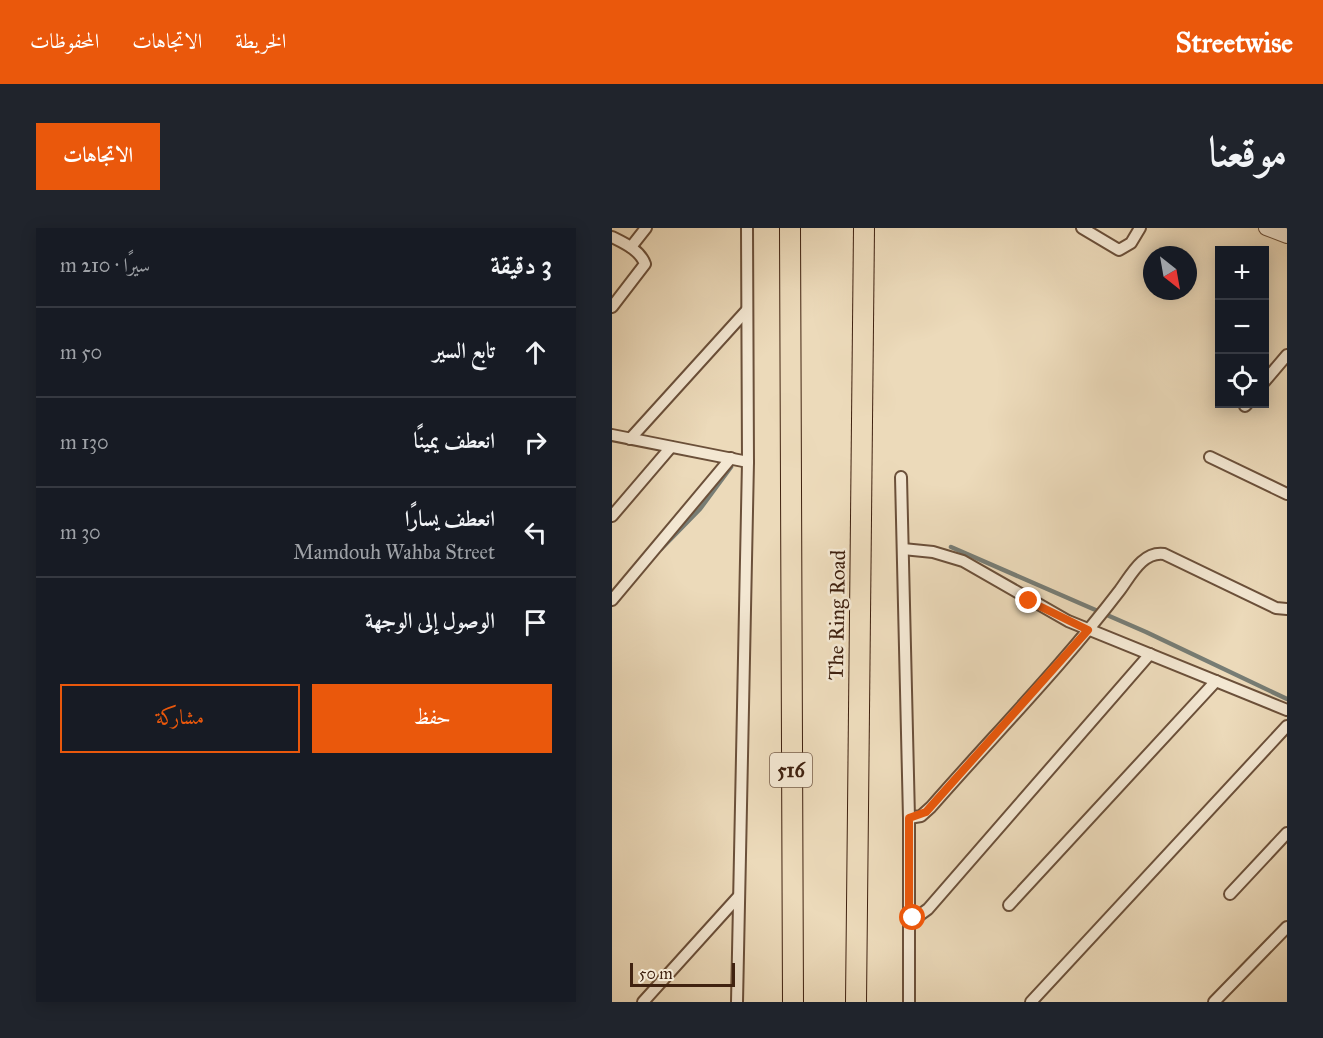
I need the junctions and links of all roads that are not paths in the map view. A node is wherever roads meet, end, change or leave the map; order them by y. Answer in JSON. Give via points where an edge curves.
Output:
{"nodes":[{"id":1,"x":646,"y":228,"type":"edge"},
{"id":2,"x":747,"y":228,"type":"edge"},
{"id":3,"x":790,"y":228,"type":"edge"},
{"id":4,"x":864,"y":228,"type":"edge"},
{"id":5,"x":1082,"y":228,"type":"edge"},
{"id":6,"x":1140,"y":228,"type":"edge"},
{"id":7,"x":1266,"y":228,"type":"edge"},
{"id":8,"x":1287,"y":236,"type":"edge"},
{"id":9,"x":612,"y":237,"type":"edge"},
{"id":10,"x":630,"y":247,"type":"junction"},
{"id":11,"x":612,"y":307,"type":"edge"},
{"id":12,"x":747,"y":310,"type":"junction"},
{"id":13,"x":1287,"y":355,"type":"edge"},
{"id":14,"x":1269,"y":376,"type":"edge"},
{"id":15,"x":613,"y":436,"type":"edge"},
{"id":16,"x":630,"y":439,"type":"junction"},
{"id":17,"x":671,"y":447,"type":"junction"},
{"id":18,"x":1210,"y":457,"type":"dead end"},
{"id":19,"x":731,"y":458,"type":"junction"},
{"id":20,"x":748,"y":462,"type":"junction"},
{"id":21,"x":901,"y":477,"type":"dead end"},
{"id":22,"x":1287,"y":494,"type":"edge"},
{"id":23,"x":612,"y":516,"type":"edge"},
{"id":24,"x":903,"y":549,"type":"junction"},
{"id":25,"x":612,"y":600,"type":"edge"},
{"id":26,"x":1287,"y":609,"type":"edge"},
{"id":27,"x":1088,"y":630,"type":"junction"},
{"id":28,"x":1150,"y":654,"type":"junction"},
{"id":29,"x":1216,"y":681,"type":"junction"},
{"id":30,"x":1287,"y":710,"type":"edge"},
{"id":31,"x":1287,"y":726,"type":"edge"},
{"id":32,"x":909,"y":818,"type":"junction"},
{"id":33,"x":1287,"y":833,"type":"edge"},
{"id":34,"x":1230,"y":894,"type":"dead end"},
{"id":35,"x":738,"y":897,"type":"junction"},
{"id":36,"x":1009,"y":905,"type":"dead end"},
{"id":37,"x":909,"y":918,"type":"junction"},
{"id":38,"x":1287,"y":927,"type":"edge"},
{"id":39,"x":643,"y":1002,"type":"edge"},
{"id":40,"x":737,"y":1002,"type":"edge"},
{"id":41,"x":793,"y":1002,"type":"edge"},
{"id":42,"x":856,"y":1002,"type":"edge"},
{"id":43,"x":909,"y":1002,"type":"edge"},
{"id":44,"x":1031,"y":1002,"type":"edge"},
{"id":45,"x":1214,"y":1002,"type":"edge"}],
"edges":[{"from":1,"to":10,"type":"street"},
{"from":2,"to":12,"type":"street"},
{"from":3,"to":41,"type":"highway","number":"516"},
{"from":4,"to":42,"type":"highway","name":"The Ring Road"},
{"from":5,"to":6,"type":"street","via":[[1119,250],[1131,243]]},
{"from":7,"to":8,"type":"street"},
{"from":9,"to":10,"type":"street"},
{"from":10,"to":11,"type":"street","via":[[643,257],[645,264]]},
{"from":12,"to":16,"type":"street"},
{"from":12,"to":20,"type":"street"},
{"from":13,"to":14,"type":"street"},
{"from":15,"to":16,"type":"street"},
{"from":16,"to":17,"type":"street"},
{"from":17,"to":19,"type":"street"},
{"from":17,"to":23,"type":"street"},
{"from":18,"to":22,"type":"street"},
{"from":19,"to":20,"type":"street"},
{"from":19,"to":25,"type":"street"},
{"from":20,"to":35,"type":"street"},
{"from":21,"to":24,"type":"street"},
{"from":24,"to":27,"type":"street","via":[[963,561],[1029,601]]},
{"from":24,"to":32,"type":"street"},
{"from":26,"to":27,"type":"street","via":[[1276,608],[1157,553],[1141,563]]},
{"from":27,"to":28,"type":"street"},
{"from":27,"to":32,"type":"street","via":[[926,812]]},
{"from":28,"to":29,"type":"street"},
{"from":28,"to":37,"type":"street","via":[[928,909]]},
{"from":29,"to":30,"type":"street"},
{"from":29,"to":36,"type":"street"},
{"from":31,"to":44,"type":"street"},
{"from":32,"to":37,"type":"street"},
{"from":33,"to":34,"type":"street"},
{"from":35,"to":39,"type":"street"},
{"from":35,"to":40,"type":"street"},
{"from":37,"to":43,"type":"street"},
{"from":38,"to":45,"type":"street"}]}
